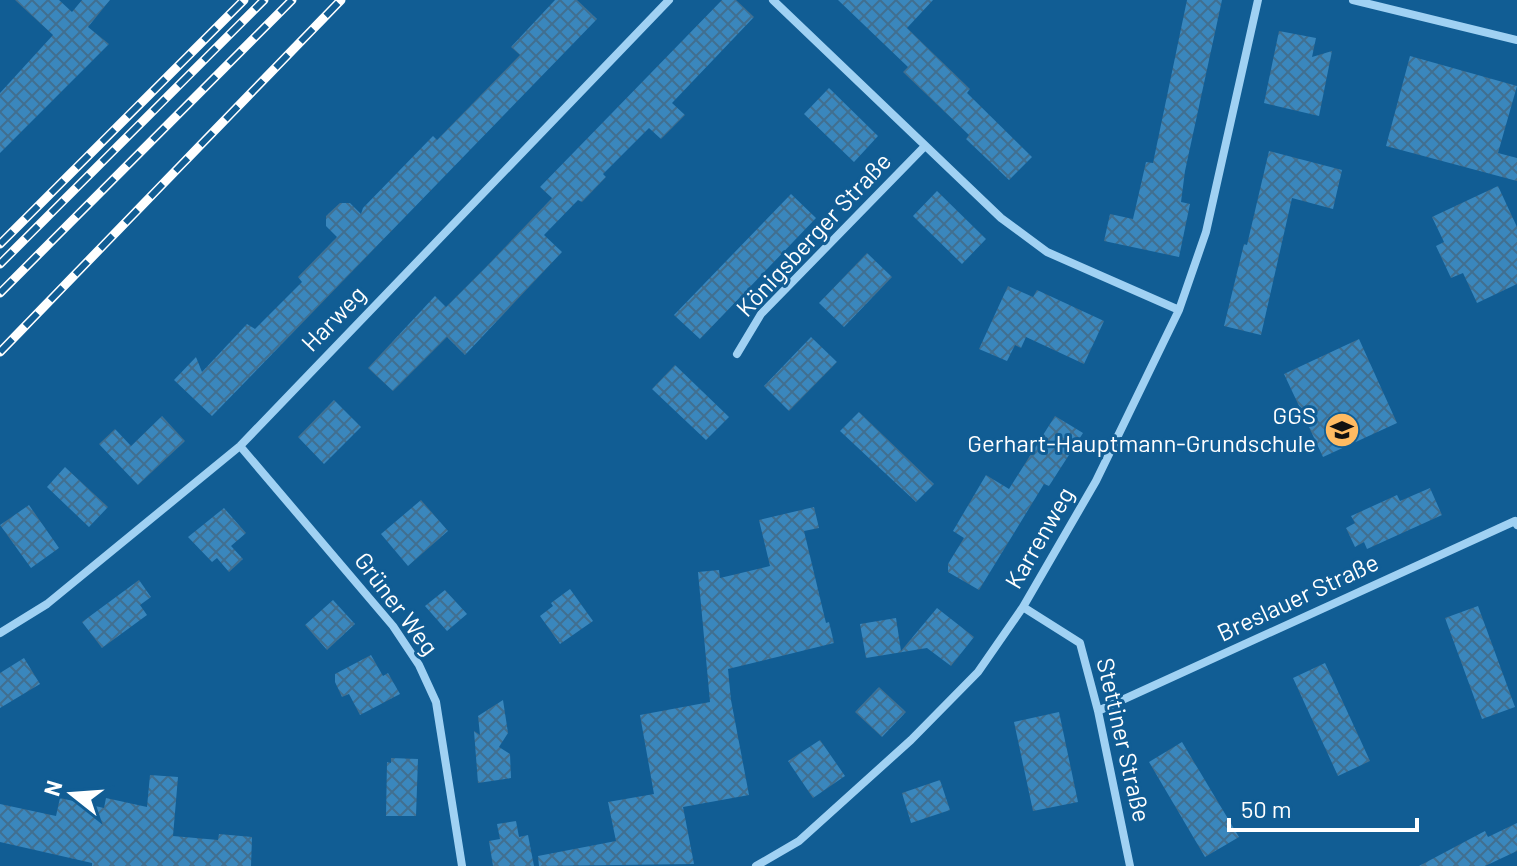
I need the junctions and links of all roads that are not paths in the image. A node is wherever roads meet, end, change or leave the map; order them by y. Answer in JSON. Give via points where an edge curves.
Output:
{"nodes":[{"id":1,"x":669,"y":0,"type":"edge"},
{"id":2,"x":773,"y":0,"type":"edge"},
{"id":3,"x":1258,"y":0,"type":"edge"},
{"id":4,"x":1353,"y":0,"type":"edge"},
{"id":5,"x":1517,"y":40,"type":"edge"},
{"id":6,"x":924,"y":147,"type":"junction"},
{"id":7,"x":1179,"y":310,"type":"junction"},
{"id":8,"x":737,"y":354,"type":"dead end"},
{"id":9,"x":240,"y":446,"type":"junction"},
{"id":10,"x":1516,"y":523,"type":"edge"},
{"id":11,"x":1023,"y":607,"type":"junction"},
{"id":12,"x":0,"y":633,"type":"edge"},
{"id":13,"x":1098,"y":711,"type":"junction"},
{"id":14,"x":462,"y":866,"type":"edge"},
{"id":15,"x":756,"y":866,"type":"edge"},
{"id":16,"x":1130,"y":866,"type":"edge"}],
"edges":[{"from":1,"to":9,"type":"street","name":"Harweg"},
{"from":2,"to":6,"type":"street","name":"Königsberger Straße"},
{"from":3,"to":7,"type":"street","name":"Karrenweg","via":[[1206,232]]},
{"from":4,"to":5,"type":"street"},
{"from":6,"to":7,"type":"street","name":"Königsberger Straße","via":[[1001,218],[1047,252]]},
{"from":6,"to":8,"type":"street","name":"Königsberger Straße","via":[[761,314]]},
{"from":7,"to":11,"type":"street","name":"Karrenweg","via":[[1096,481]]},
{"from":9,"to":12,"type":"street","name":"Harweg","via":[[47,604]]},
{"from":9,"to":14,"type":"street","name":"Grüner Weg","via":[[393,626],[419,665],[436,702]]},
{"from":10,"to":13,"type":"street","name":"Breslauer Straße"},
{"from":11,"to":13,"type":"street","name":"Stettiner Straße","via":[[1080,643]]},
{"from":11,"to":15,"type":"street","name":"Karrenweg","via":[[978,672],[911,740],[799,841]]},
{"from":13,"to":16,"type":"street","name":"Stettiner Straße"}]}
